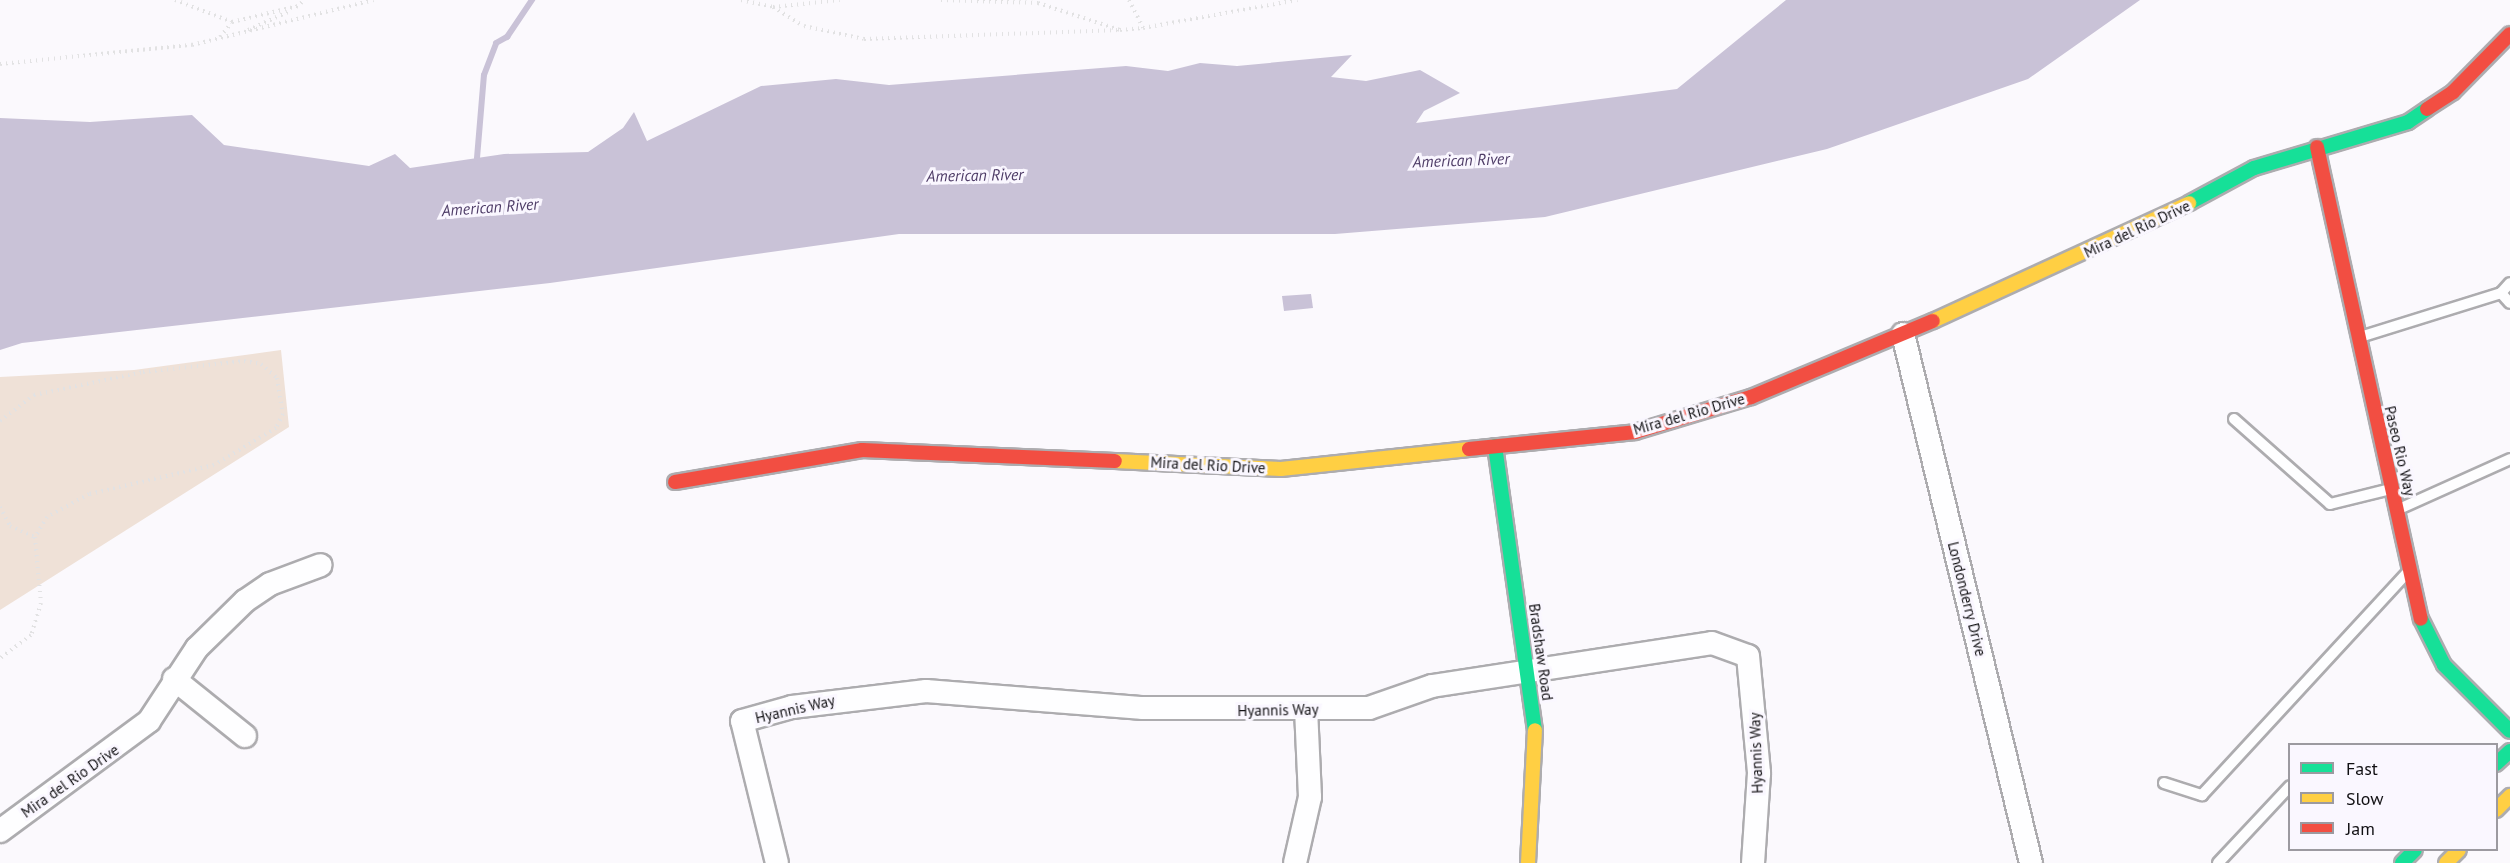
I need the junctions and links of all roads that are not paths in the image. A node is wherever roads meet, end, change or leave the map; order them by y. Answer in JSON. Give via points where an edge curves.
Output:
{"nodes":[{"id":1,"x":2510,"y":34,"type":"edge"},
{"id":2,"x":2317,"y":147,"type":"junction"},
{"id":3,"x":2510,"y":283,"type":"edge"},
{"id":4,"x":2500,"y":293,"type":"junction"},
{"id":5,"x":2510,"y":303,"type":"edge"},
{"id":6,"x":1903,"y":334,"type":"junction"},
{"id":7,"x":2357,"y":338,"type":"junction"},
{"id":8,"x":2234,"y":419,"type":"dead end"},
{"id":9,"x":1496,"y":446,"type":"junction"},
{"id":10,"x":2510,"y":459,"type":"edge"},
{"id":11,"x":675,"y":482,"type":"dead end"},
{"id":12,"x":2391,"y":489,"type":"junction"},
{"id":13,"x":2396,"y":510,"type":"junction"},
{"id":14,"x":321,"y":565,"type":"dead end"},
{"id":15,"x":2410,"y":570,"type":"junction"},
{"id":16,"x":1528,"y":674,"type":"junction"},
{"id":17,"x":174,"y":679,"type":"junction"},
{"id":18,"x":1306,"y":710,"type":"junction"},
{"id":19,"x":2510,"y":731,"type":"edge"},
{"id":20,"x":245,"y":736,"type":"dead end"},
{"id":21,"x":2510,"y":751,"type":"edge"},
{"id":22,"x":2498,"y":762,"type":"edge"},
{"id":23,"x":2164,"y":783,"type":"dead end"},
{"id":24,"x":2288,"y":787,"type":"edge"},
{"id":25,"x":2510,"y":796,"type":"edge"},
{"id":26,"x":2498,"y":808,"type":"edge"},
{"id":27,"x":0,"y":831,"type":"edge"},
{"id":28,"x":2413,"y":851,"type":"edge"},
{"id":29,"x":2457,"y":851,"type":"edge"},
{"id":30,"x":777,"y":863,"type":"edge"},
{"id":31,"x":1296,"y":863,"type":"edge"},
{"id":32,"x":1528,"y":863,"type":"edge"},
{"id":33,"x":1753,"y":863,"type":"edge"},
{"id":34,"x":2031,"y":863,"type":"edge"},
{"id":35,"x":2218,"y":863,"type":"edge"},
{"id":36,"x":2402,"y":863,"type":"edge"},
{"id":37,"x":2446,"y":863,"type":"edge"}],
"edges":[{"from":1,"to":2,"type":"street","name":"Mira del Rio Drive","via":[[2432,109],[2383,132]]},
{"from":2,"to":6,"type":"street","name":"Mira del Rio Drive","via":[[2254,168],[2139,229]]},
{"from":2,"to":7,"type":"street","name":"Paseo Rio Way"},
{"from":3,"to":4,"type":"lane"},
{"from":4,"to":5,"type":"lane"},
{"from":4,"to":7,"type":"lane"},
{"from":6,"to":9,"type":"street","name":"Mira del Rio Drive","via":[[1700,415],[1635,432]]},
{"from":6,"to":34,"type":"street","name":"Londonderry Drive"},
{"from":7,"to":12,"type":"street","name":"Paseo Rio Way"},
{"from":8,"to":12,"type":"lane","via":[[2330,504]]},
{"from":9,"to":11,"type":"street","name":"Mira del Rio Drive","via":[[1281,469],[862,450]]},
{"from":9,"to":16,"type":"street","name":"Bradshaw Road"},
{"from":10,"to":13,"type":"lane"},
{"from":12,"to":13,"type":"street","name":"Paseo Rio Way"},
{"from":13,"to":15,"type":"street","name":"Paseo Rio Way"},
{"from":14,"to":17,"type":"street","name":"Mira del Rio Drive","via":[[270,584],[245,601]]},
{"from":15,"to":19,"type":"street","name":"Paseo Rio Way","via":[[2421,618],[2444,665]]},
{"from":15,"to":23,"type":"lane","via":[[2202,795]]},
{"from":16,"to":18,"type":"street","name":"Hyannis Way","via":[[1432,686],[1369,708]]},
{"from":16,"to":32,"type":"street","name":"Bradshaw Road","via":[[1536,790]]},
{"from":16,"to":33,"type":"street","name":"Hyannis Way","via":[[1712,643],[1748,656],[1759,773]]},
{"from":17,"to":20,"type":"street"},
{"from":17,"to":27,"type":"street","name":"Mira del Rio Drive","via":[[149,721],[116,751]]},
{"from":18,"to":30,"type":"street","name":"Hyannis Way","via":[[1143,708],[926,691],[836,699],[742,721]]},
{"from":18,"to":31,"type":"street","via":[[1310,797]]},
{"from":21,"to":22,"type":"street"},
{"from":24,"to":35,"type":"lane"},
{"from":25,"to":26,"type":"street"},
{"from":28,"to":36,"type":"street"},
{"from":29,"to":37,"type":"street"}]}
